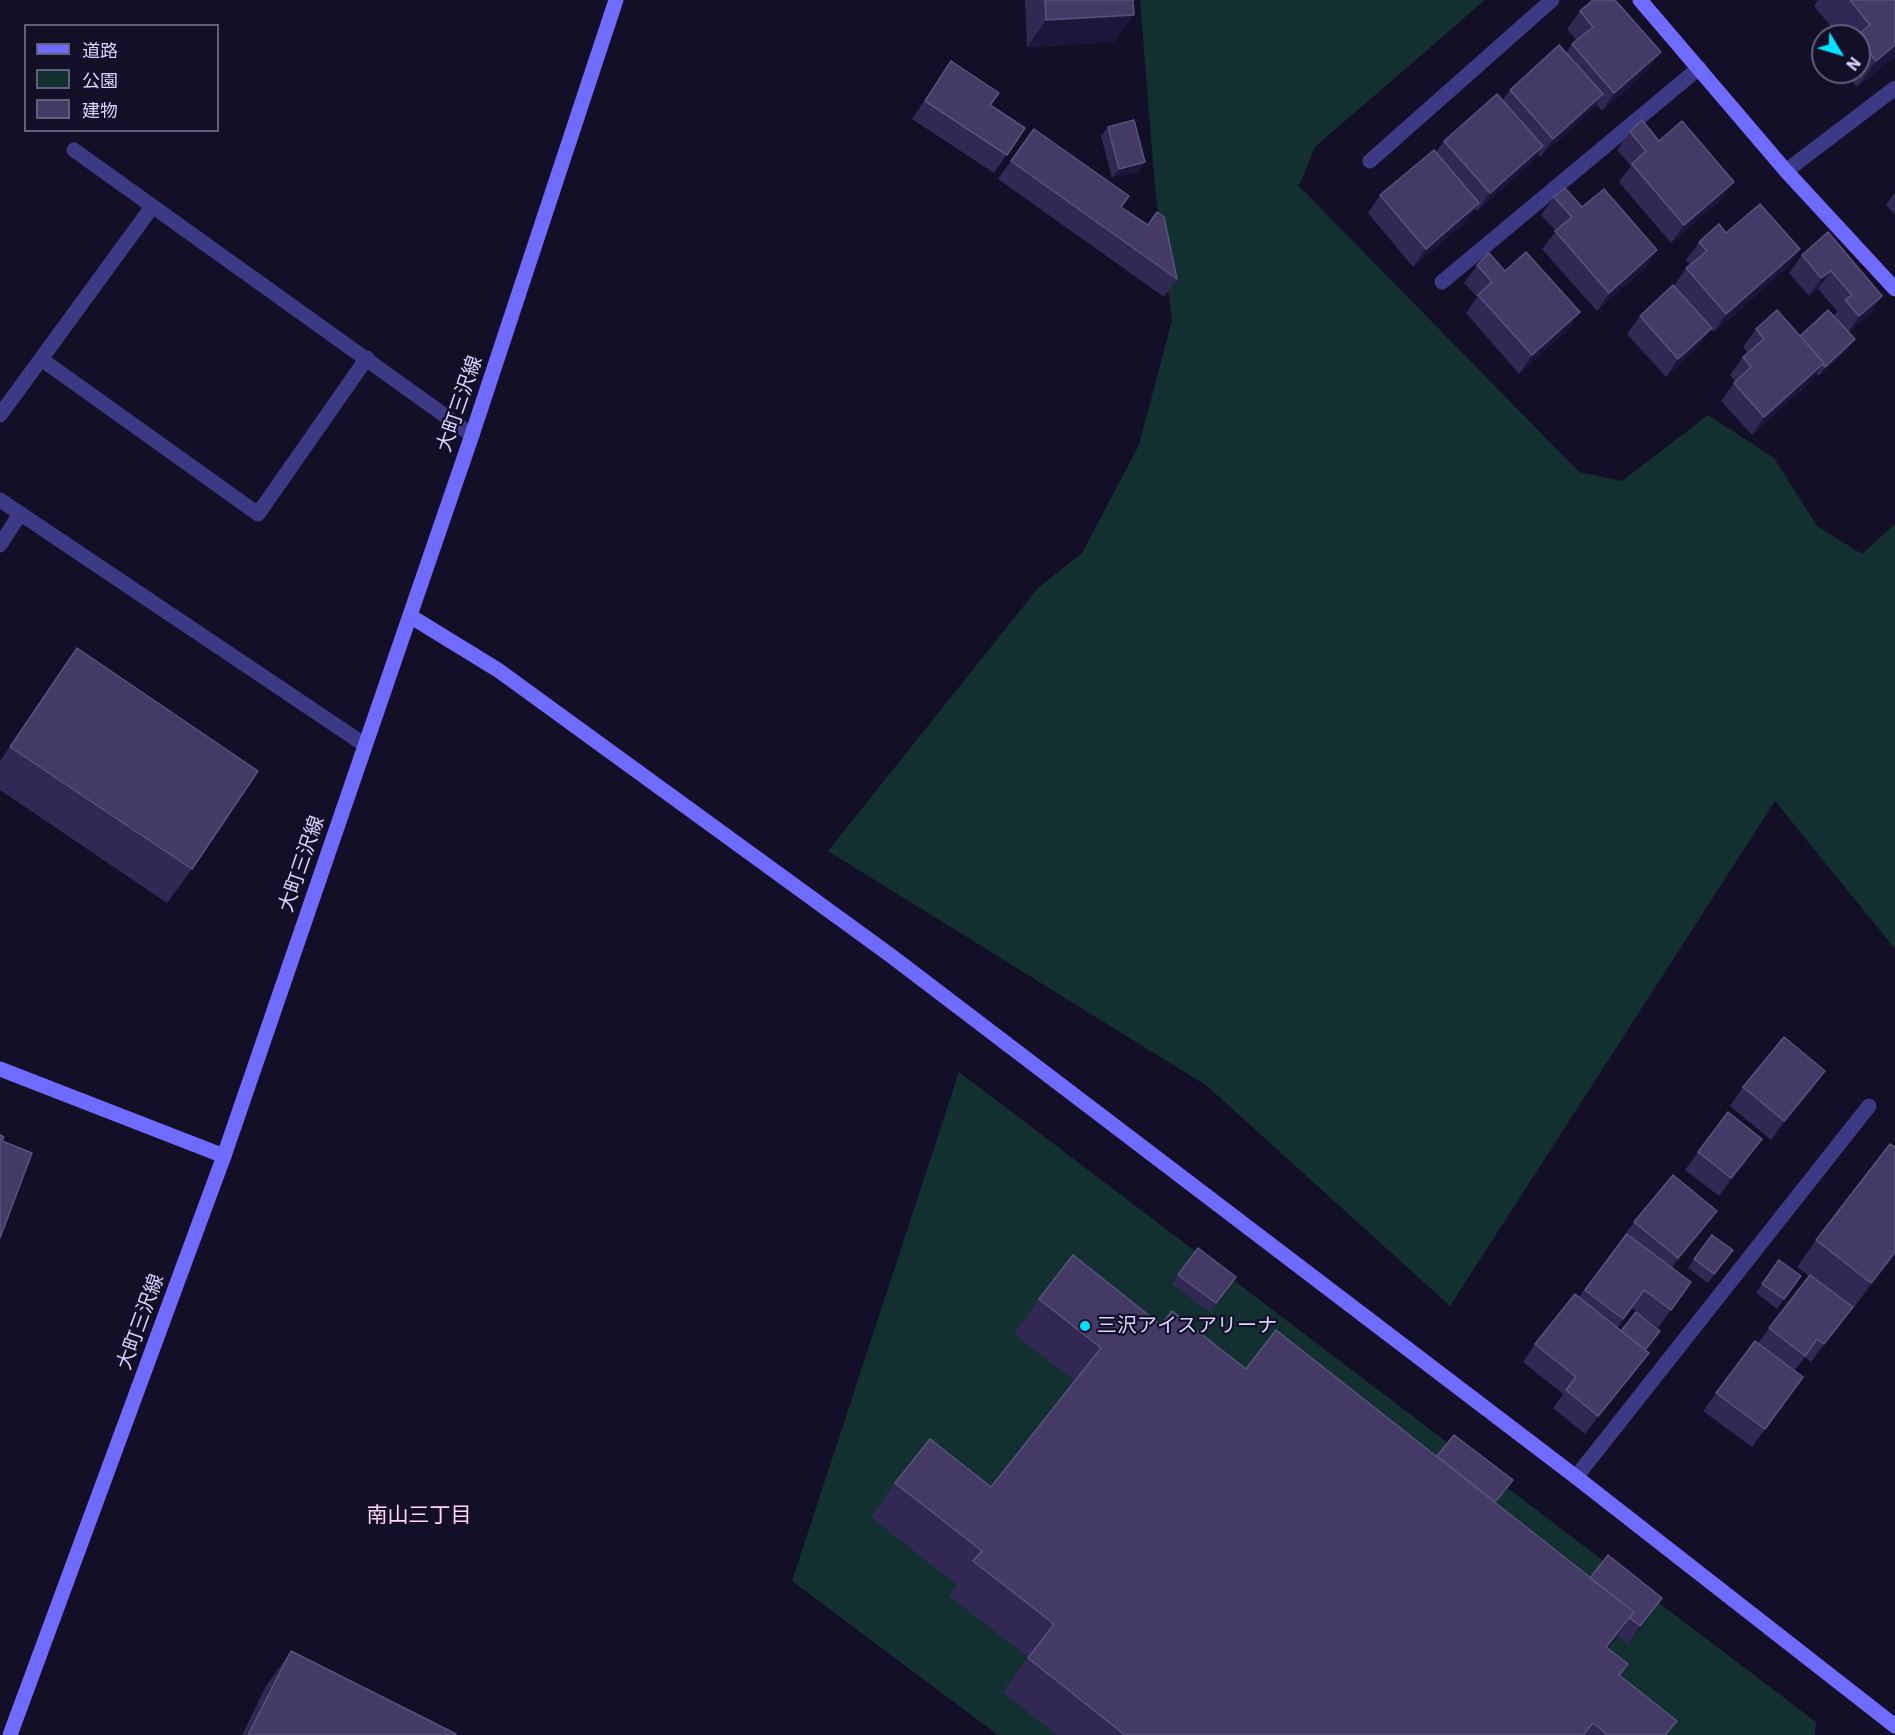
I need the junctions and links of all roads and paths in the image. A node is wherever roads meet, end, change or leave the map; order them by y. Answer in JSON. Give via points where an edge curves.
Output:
{"nodes":[{"id":1,"x":616,"y":0,"type":"edge"},
{"id":2,"x":1552,"y":0,"type":"edge"},
{"id":3,"x":1640,"y":0,"type":"edge"},
{"id":4,"x":1699,"y":68,"type":"junction"},
{"id":5,"x":1895,"y":88,"type":"edge"},
{"id":6,"x":74,"y":150,"type":"dead end"},
{"id":7,"x":1371,"y":161,"type":"dead end"},
{"id":8,"x":1786,"y":171,"type":"junction"},
{"id":9,"x":152,"y":207,"type":"junction"},
{"id":10,"x":1442,"y":282,"type":"dead end"},
{"id":11,"x":1895,"y":289,"type":"edge"},
{"id":12,"x":367,"y":358,"type":"junction"},
{"id":13,"x":41,"y":359,"type":"junction"},
{"id":14,"x":0,"y":415,"type":"edge"},
{"id":15,"x":472,"y":435,"type":"junction"},
{"id":16,"x":0,"y":500,"type":"edge"},
{"id":17,"x":20,"y":514,"type":"junction"},
{"id":18,"x":0,"y":545,"type":"edge"},
{"id":19,"x":410,"y":616,"type":"junction"},
{"id":20,"x":365,"y":745,"type":"junction"},
{"id":21,"x":0,"y":1069,"type":"edge"},
{"id":22,"x":1869,"y":1106,"type":"dead end"},
{"id":23,"x":224,"y":1156,"type":"junction"},
{"id":24,"x":1576,"y":1477,"type":"junction"},
{"id":25,"x":1895,"y":1726,"type":"edge"},
{"id":26,"x":10,"y":1735,"type":"edge"}],
"edges":[{"from":1,"to":15,"type":"street","name":"大町三沢線"},
{"from":2,"to":7,"type":"street"},
{"from":3,"to":4,"type":"street"},
{"from":4,"to":8,"type":"street"},
{"from":4,"to":10,"type":"street"},
{"from":5,"to":8,"type":"street"},
{"from":6,"to":9,"type":"street"},
{"from":8,"to":11,"type":"street"},
{"from":9,"to":12,"type":"street"},
{"from":9,"to":13,"type":"street"},
{"from":12,"to":13,"type":"street","via":[[258,514]]},
{"from":12,"to":15,"type":"street"},
{"from":13,"to":14,"type":"street"},
{"from":15,"to":19,"type":"street","name":"大町三沢線"},
{"from":16,"to":17,"type":"street"},
{"from":17,"to":18,"type":"street"},
{"from":17,"to":20,"type":"street"},
{"from":19,"to":20,"type":"street","name":"大町三沢線"},
{"from":19,"to":24,"type":"street","via":[[498,670],[890,955]]},
{"from":20,"to":23,"type":"street","name":"大町三沢線"},
{"from":21,"to":23,"type":"street"},
{"from":22,"to":24,"type":"street"},
{"from":23,"to":26,"type":"street","name":"大町三沢線"},
{"from":24,"to":25,"type":"street"}]}
